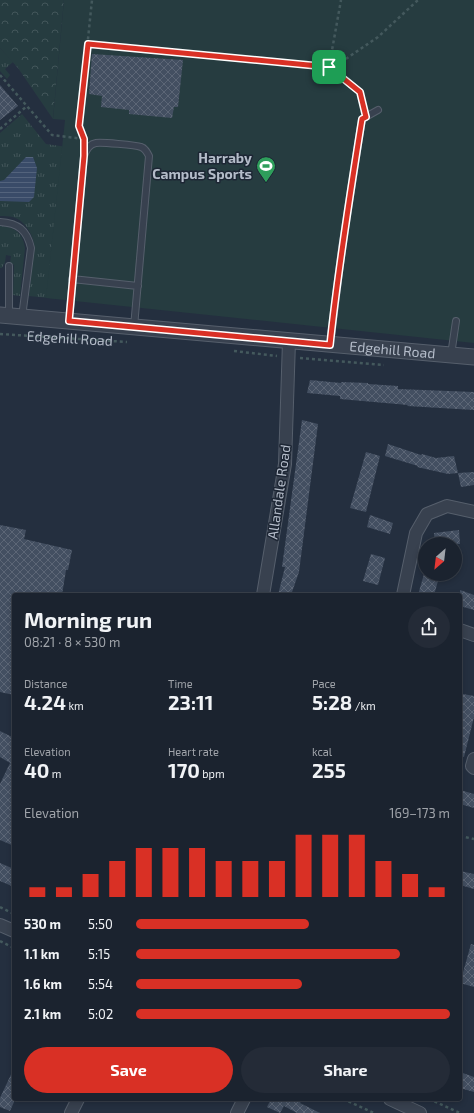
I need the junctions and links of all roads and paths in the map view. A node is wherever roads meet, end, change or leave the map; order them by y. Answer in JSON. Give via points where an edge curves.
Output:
{"nodes":[{"id":1,"x":92,"y":0,"type":"edge"},
{"id":2,"x":341,"y":0,"type":"edge"},
{"id":3,"x":418,"y":0,"type":"edge"},
{"id":4,"x":88,"y":44,"type":"junction"},
{"id":5,"x":330,"y":68,"type":"junction"},
{"id":6,"x":0,"y":75,"type":"edge"},
{"id":7,"x":27,"y":106,"type":"junction"},
{"id":8,"x":378,"y":110,"type":"dead end"},
{"id":9,"x":366,"y":117,"type":"junction"},
{"id":10,"x":0,"y":129,"type":"edge"},
{"id":11,"x":84,"y":139,"type":"junction"},
{"id":12,"x":84,"y":156,"type":"junction"},
{"id":13,"x":0,"y":222,"type":"edge"},
{"id":14,"x":9,"y":266,"type":"dead end"},
{"id":15,"x":72,"y":279,"type":"junction"},
{"id":16,"x":138,"y":286,"type":"junction"},
{"id":17,"x":10,"y":316,"type":"edge"},
{"id":18,"x":69,"y":321,"type":"junction"},
{"id":19,"x":456,"y":321,"type":"dead end"},
{"id":20,"x":134,"y":327,"type":"junction"},
{"id":21,"x":0,"y":334,"type":"edge"},
{"id":22,"x":289,"y":341,"type":"junction"},
{"id":23,"x":132,"y":342,"type":"dead end"},
{"id":24,"x":330,"y":345,"type":"junction"},
{"id":25,"x":234,"y":351,"type":"dead end"},
{"id":26,"x":451,"y":355,"type":"junction"},
{"id":27,"x":288,"y":357,"type":"junction"},
{"id":28,"x":474,"y":357,"type":"edge"},
{"id":29,"x":389,"y":365,"type":"dead end"},
{"id":30,"x":474,"y":512,"type":"edge"},
{"id":31,"x":263,"y":593,"type":"edge"},
{"id":32,"x":403,"y":593,"type":"edge"},
{"id":33,"x":462,"y":631,"type":"edge"},
{"id":34,"x":474,"y":635,"type":"edge"},
{"id":35,"x":474,"y":759,"type":"edge"},
{"id":36,"x":474,"y":768,"type":"edge"},
{"id":37,"x":462,"y":836,"type":"edge"},
{"id":38,"x":474,"y":839,"type":"edge"},
{"id":39,"x":0,"y":908,"type":"edge"},
{"id":40,"x":12,"y":913,"type":"edge"},
{"id":41,"x":0,"y":925,"type":"edge"},
{"id":42,"x":12,"y":930,"type":"edge"},
{"id":43,"x":0,"y":941,"type":"edge"},
{"id":44,"x":12,"y":947,"type":"edge"},
{"id":45,"x":77,"y":1101,"type":"edge"},
{"id":46,"x":243,"y":1101,"type":"edge"},
{"id":47,"x":347,"y":1101,"type":"edge"},
{"id":48,"x":394,"y":1101,"type":"edge"},
{"id":49,"x":433,"y":1101,"type":"edge"},
{"id":50,"x":71,"y":1113,"type":"edge"},
{"id":51,"x":237,"y":1113,"type":"edge"},
{"id":52,"x":374,"y":1113,"type":"edge"},
{"id":53,"x":420,"y":1113,"type":"edge"},
{"id":54,"x":460,"y":1113,"type":"edge"}],
"edges":[{"from":1,"to":4,"type":"path"},
{"from":2,"to":5,"type":"path"},
{"from":3,"to":5,"type":"path","via":[[378,37]]},
{"from":4,"to":5,"type":"path"},
{"from":4,"to":11,"type":"path","via":[[79,126]]},
{"from":5,"to":9,"type":"path","via":[[360,92]]},
{"from":6,"to":7,"type":"path"},
{"from":7,"to":10,"type":"path"},
{"from":7,"to":11,"type":"path","via":[[52,135]]},
{"from":8,"to":9,"type":"lane"},
{"from":9,"to":24,"type":"lane","via":[[362,119]]},
{"from":11,"to":12,"type":"path"},
{"from":12,"to":15,"type":"lane"},
{"from":12,"to":16,"type":"lane","via":[[96,142],[142,147],[149,156]]},
{"from":13,"to":17,"type":"lane","via":[[9,222],[19,227],[29,239],[31,248]]},
{"from":14,"to":17,"type":"lane"},
{"from":15,"to":16,"type":"lane"},
{"from":15,"to":18,"type":"lane"},
{"from":16,"to":20,"type":"lane"},
{"from":17,"to":18,"type":"street","name":"Edgehill Road"},
{"from":18,"to":20,"type":"street","name":"Edgehill Road"},
{"from":19,"to":26,"type":"lane"},
{"from":20,"to":22,"type":"street","name":"Edgehill Road"},
{"from":21,"to":23,"type":"path","name":"Edgehill Road"},
{"from":22,"to":24,"type":"street","name":"Edgehill Road"},
{"from":22,"to":27,"type":"street","name":"Allandale Road"},
{"from":24,"to":26,"type":"street","name":"Edgehill Road"},
{"from":25,"to":27,"type":"path","name":"Edgehill Road"},
{"from":26,"to":28,"type":"street","name":"Edgehill Road"},
{"from":27,"to":29,"type":"path","name":"Edgehill Road"},
{"from":27,"to":31,"type":"street","name":"Allandale Road","via":[[285,464]]},
{"from":30,"to":32,"type":"street","via":[[447,506],[427,514],[416,533]]},
{"from":33,"to":34,"type":"street"},
{"from":35,"to":36,"type":"street"},
{"from":37,"to":38,"type":"path"},
{"from":39,"to":40,"type":"path"},
{"from":41,"to":42,"type":"street"},
{"from":43,"to":44,"type":"path"},
{"from":45,"to":50,"type":"street"},
{"from":46,"to":51,"type":"street"},
{"from":47,"to":52,"type":"path"},
{"from":48,"to":53,"type":"street"},
{"from":49,"to":54,"type":"path"}]}
